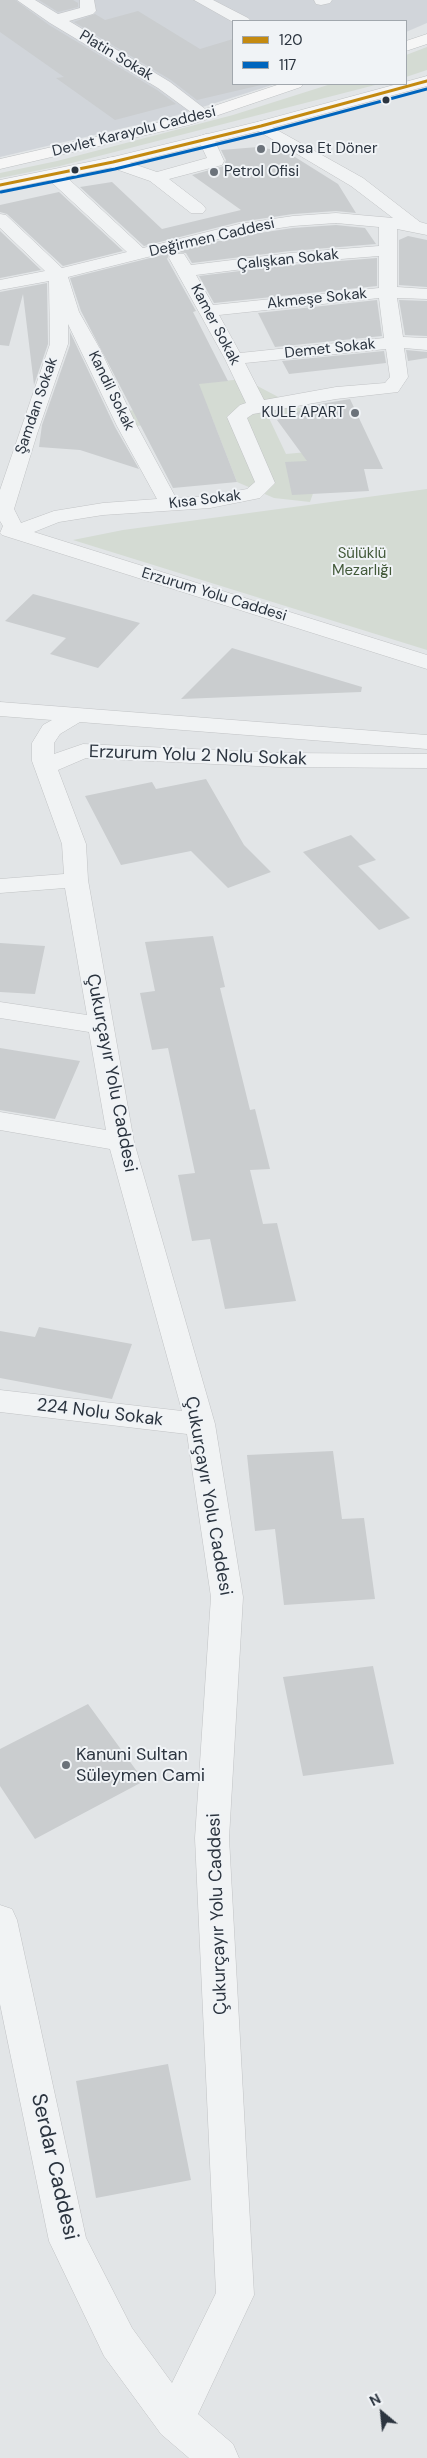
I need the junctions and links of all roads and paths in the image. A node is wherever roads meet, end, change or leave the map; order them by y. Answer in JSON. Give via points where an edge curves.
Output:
{"nodes":[{"id":1,"x":24,"y":0,"type":"edge"},
{"id":2,"x":87,"y":0,"type":"edge"},
{"id":3,"x":201,"y":0,"type":"edge"},
{"id":4,"x":55,"y":20,"type":"junction"},
{"id":5,"x":241,"y":20,"type":"edge"},
{"id":6,"x":427,"y":39,"type":"edge"},
{"id":7,"x":407,"y":46,"type":"edge"},
{"id":8,"x":140,"y":54,"type":"dead end"},
{"id":9,"x":123,"y":59,"type":"junction"},
{"id":10,"x":185,"y":79,"type":"dead end"},
{"id":11,"x":427,"y":80,"type":"edge"},
{"id":12,"x":164,"y":85,"type":"junction"},
{"id":13,"x":293,"y":85,"type":"edge"},
{"id":14,"x":205,"y":115,"type":"junction"},
{"id":15,"x":261,"y":126,"type":"junction"},
{"id":16,"x":206,"y":139,"type":"junction"},
{"id":17,"x":113,"y":162,"type":"junction"},
{"id":18,"x":0,"y":164,"type":"edge"},
{"id":19,"x":54,"y":175,"type":"junction"},
{"id":20,"x":156,"y":177,"type":"junction"},
{"id":21,"x":0,"y":185,"type":"edge"},
{"id":22,"x":378,"y":198,"type":"junction"},
{"id":23,"x":197,"y":209,"type":"dead end"},
{"id":24,"x":0,"y":219,"type":"edge"},
{"id":25,"x":369,"y":220,"type":"junction"},
{"id":26,"x":388,"y":222,"type":"junction"},
{"id":27,"x":421,"y":228,"type":"edge"},
{"id":28,"x":170,"y":246,"type":"junction"},
{"id":29,"x":389,"y":250,"type":"junction"},
{"id":30,"x":140,"y":254,"type":"junction"},
{"id":31,"x":187,"y":271,"type":"junction"},
{"id":32,"x":58,"y":274,"type":"junction"},
{"id":33,"x":0,"y":285,"type":"edge"},
{"id":34,"x":390,"y":292,"type":"junction"},
{"id":35,"x":427,"y":294,"type":"edge"},
{"id":36,"x":206,"y":311,"type":"junction"},
{"id":37,"x":395,"y":342,"type":"junction"},
{"id":38,"x":427,"y":344,"type":"edge"},
{"id":39,"x":234,"y":359,"type":"junction"},
{"id":40,"x":257,"y":406,"type":"junction"},
{"id":41,"x":170,"y":505,"type":"junction"},
{"id":42,"x":8,"y":530,"type":"edge"},
{"id":43,"x":427,"y":662,"type":"edge"},
{"id":44,"x":0,"y":709,"type":"edge"},
{"id":45,"x":77,"y":714,"type":"junction"},
{"id":46,"x":362,"y":738,"type":"junction"},
{"id":47,"x":427,"y":742,"type":"edge"},
{"id":48,"x":354,"y":760,"type":"junction"},
{"id":49,"x":427,"y":761,"type":"edge"},
{"id":50,"x":46,"y":768,"type":"junction"},
{"id":51,"x":76,"y":880,"type":"junction"},
{"id":52,"x":0,"y":886,"type":"edge"},
{"id":53,"x":0,"y":1010,"type":"edge"},
{"id":54,"x":101,"y":1026,"type":"junction"},
{"id":55,"x":0,"y":1121,"type":"edge"},
{"id":56,"x":120,"y":1142,"type":"junction"},
{"id":57,"x":0,"y":1401,"type":"edge"},
{"id":58,"x":200,"y":1424,"type":"junction"},
{"id":59,"x":0,"y":1920,"type":"edge"},
{"id":60,"x":175,"y":2420,"type":"junction"},
{"id":61,"x":219,"y":2458,"type":"edge"}],
"edges":[{"from":1,"to":4,"type":"street","name":"Platin Sokak"},
{"from":2,"to":4,"type":"street","via":[[88,11]]},
{"from":3,"to":5,"type":"street"},
{"from":4,"to":9,"type":"street","name":"Platin Sokak"},
{"from":6,"to":7,"type":"main road"},
{"from":8,"to":9,"type":"street"},
{"from":9,"to":12,"type":"street","name":"Platin Sokak"},
{"from":10,"to":12,"type":"street"},
{"from":11,"to":15,"type":"main road","name":"Devlet Karayolu Caddesi"},
{"from":12,"to":14,"type":"street","name":"Platin Sokak"},
{"from":13,"to":14,"type":"main road","name":"Devlet Karayolu Caddesi"},
{"from":14,"to":18,"type":"main road","name":"Devlet Karayolu Caddesi"},
{"from":15,"to":16,"type":"main road","name":"Devlet Karayolu Caddesi"},
{"from":15,"to":22,"type":"street","via":[[358,182]]},
{"from":16,"to":17,"type":"main road","name":"Devlet Karayolu Caddesi"},
{"from":16,"to":20,"type":"street","via":[[216,161]]},
{"from":17,"to":19,"type":"main road","name":"Devlet Karayolu Caddesi"},
{"from":17,"to":20,"type":"street"},
{"from":19,"to":21,"type":"main road","name":"Devlet Karayolu Caddesi"},
{"from":19,"to":30,"type":"street"},
{"from":20,"to":23,"type":"street"},
{"from":22,"to":25,"type":"street"},
{"from":22,"to":27,"type":"street"},
{"from":24,"to":32,"type":"street"},
{"from":25,"to":26,"type":"street","name":"Değirmen Caddesi"},
{"from":25,"to":28,"type":"street","name":"Değirmen Caddesi","via":[[293,221],[239,229]]},
{"from":26,"to":27,"type":"street","name":"Değirmen Caddesi"},
{"from":26,"to":29,"type":"street","name":"Kısa Sokak"},
{"from":28,"to":30,"type":"street","name":"Değirmen Caddesi"},
{"from":28,"to":31,"type":"street","name":"Kamer Sokak"},
{"from":29,"to":31,"type":"street","name":"Çalışkan Sokak"},
{"from":29,"to":34,"type":"street","name":"Kısa Sokak"},
{"from":30,"to":32,"type":"street","name":"Değirmen Caddesi"},
{"from":31,"to":36,"type":"street","name":"Kamer Sokak"},
{"from":32,"to":33,"type":"street","name":"Değirmen Caddesi"},
{"from":32,"to":41,"type":"street","name":"Kandil Sokak","via":[[70,312]]},
{"from":32,"to":42,"type":"street","name":"Şamdan Sokak","via":[[59,344],[26,434],[4,509]]},
{"from":34,"to":35,"type":"street","name":"Akmeşe Sokak"},
{"from":34,"to":36,"type":"street","name":"Akmeşe Sokak"},
{"from":34,"to":37,"type":"street","name":"Kısa Sokak"},
{"from":36,"to":39,"type":"street","name":"Kamer Sokak"},
{"from":37,"to":38,"type":"street","name":"Demet Sokak"},
{"from":37,"to":39,"type":"street","name":"Demet Sokak"},
{"from":37,"to":40,"type":"street","name":"Kısa Sokak","via":[[399,377],[391,388]]},
{"from":39,"to":40,"type":"street","name":"Kamer Sokak"},
{"from":40,"to":41,"type":"street","name":"Kısa Sokak","via":[[247,408],[237,417],[264,484],[253,494]]},
{"from":41,"to":42,"type":"street","name":"Kısa Sokak","via":[[103,509],[54,517]]},
{"from":42,"to":43,"type":"street","name":"Erzurum Yolu Caddesi"},
{"from":44,"to":45,"type":"street","name":"Erzurum Yolu 2 Nolu Sokak"},
{"from":45,"to":46,"type":"street","name":"Erzurum Yolu 2 Nolu Sokak"},
{"from":45,"to":50,"type":"street","name":"Çukurçayır Yolu Caddesi","via":[[51,730],[43,743]]},
{"from":46,"to":47,"type":"street","name":"Erzurum Yolu 2 Nolu Sokak"},
{"from":46,"to":48,"type":"street"},
{"from":48,"to":49,"type":"street","name":"Erzurum Yolu 2 Nolu Sokak"},
{"from":48,"to":50,"type":"street","name":"Erzurum Yolu 2 Nolu Sokak","via":[[83,751]]},
{"from":50,"to":51,"type":"street","name":"Çukurçayır Yolu Caddesi","via":[[74,844]]},
{"from":51,"to":52,"type":"street"},
{"from":51,"to":54,"type":"street","name":"Çukurçayır Yolu Caddesi"},
{"from":53,"to":54,"type":"street"},
{"from":54,"to":56,"type":"street","name":"Çukurçayır Yolu Caddesi"},
{"from":55,"to":56,"type":"street"},
{"from":56,"to":58,"type":"street","name":"Çukurçayır Yolu Caddesi"},
{"from":57,"to":58,"type":"street","name":"224 Nolu Sokak"},
{"from":58,"to":60,"type":"street","name":"Çukurçayır Yolu Caddesi","via":[[227,1596],[212,1838],[235,2295]]},
{"from":59,"to":60,"type":"street","name":"Serdar Caddesi","via":[[68,2241],[118,2342]]},
{"from":60,"to":61,"type":"street","name":"Serdar Caddesi"}]}
